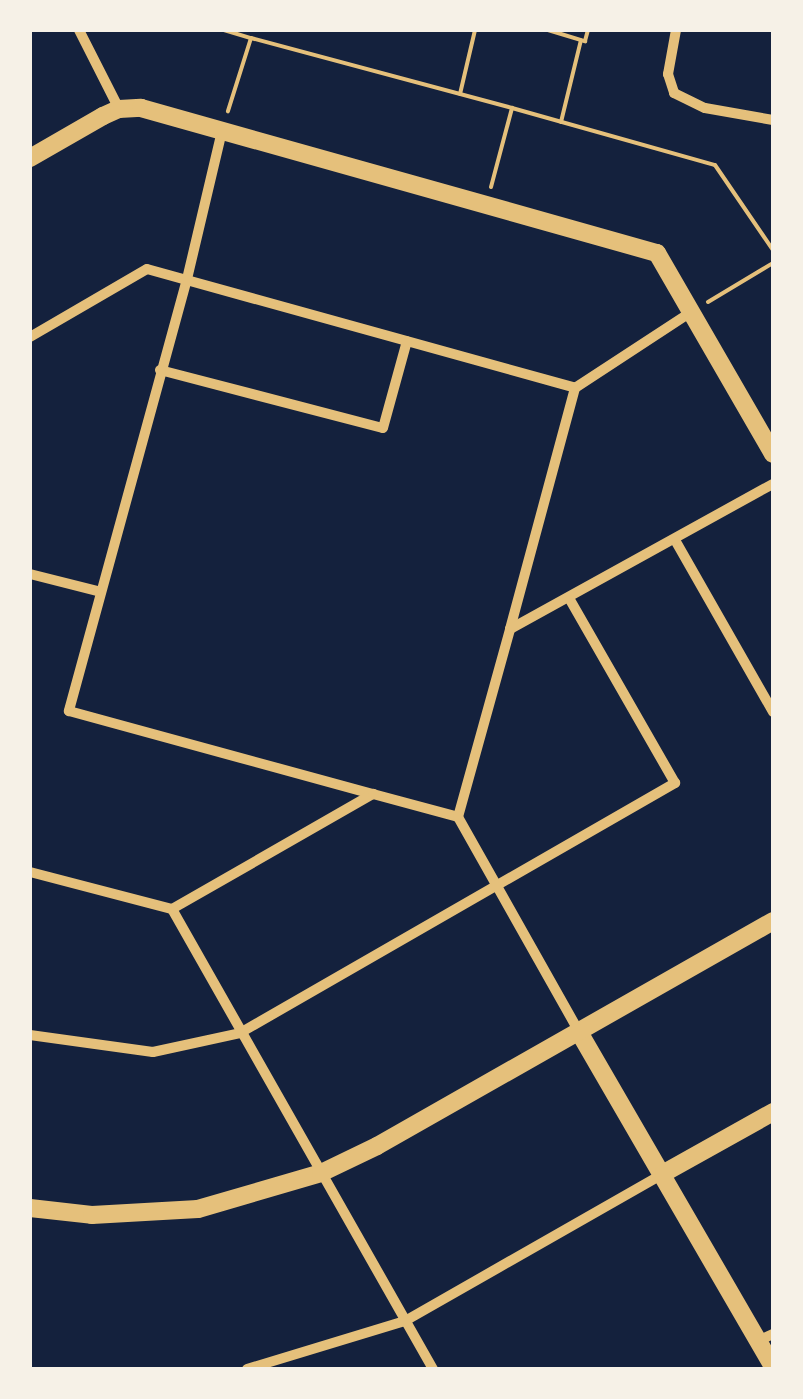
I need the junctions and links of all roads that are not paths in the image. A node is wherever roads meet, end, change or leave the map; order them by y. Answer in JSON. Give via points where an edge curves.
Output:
{"nodes":[{"id":1,"x":79,"y":30,"type":"edge"},
{"id":2,"x":676,"y":30,"type":"edge"},
{"id":3,"x":119,"y":109,"type":"junction"},
{"id":4,"x":773,"y":120,"type":"edge"},
{"id":5,"x":222,"y":131,"type":"junction"},
{"id":6,"x":30,"y":158,"type":"edge"},
{"id":7,"x":188,"y":279,"type":"junction"},
{"id":8,"x":692,"y":312,"type":"junction"},
{"id":9,"x":30,"y":337,"type":"edge"},
{"id":10,"x":408,"y":341,"type":"junction"},
{"id":11,"x":160,"y":370,"type":"junction"},
{"id":12,"x":575,"y":388,"type":"junction"},
{"id":13,"x":773,"y":454,"type":"edge"},
{"id":14,"x":773,"y":484,"type":"edge"},
{"id":15,"x":675,"y":540,"type":"junction"},
{"id":16,"x":30,"y":574,"type":"edge"},
{"id":17,"x":101,"y":592,"type":"junction"},
{"id":18,"x":570,"y":600,"type":"junction"},
{"id":19,"x":510,"y":629,"type":"junction"},
{"id":20,"x":773,"y":712,"type":"edge"},
{"id":21,"x":374,"y":794,"type":"junction"},
{"id":22,"x":458,"y":818,"type":"junction"},
{"id":23,"x":30,"y":872,"type":"edge"},
{"id":24,"x":496,"y":887,"type":"junction"},
{"id":25,"x":172,"y":909,"type":"junction"},
{"id":26,"x":773,"y":920,"type":"edge"},
{"id":27,"x":578,"y":1032,"type":"junction"},
{"id":28,"x":240,"y":1033,"type":"junction"},
{"id":29,"x":30,"y":1035,"type":"edge"},
{"id":30,"x":773,"y":1112,"type":"edge"},
{"id":31,"x":321,"y":1173,"type":"junction"},
{"id":32,"x":664,"y":1174,"type":"junction"},
{"id":33,"x":30,"y":1208,"type":"edge"},
{"id":34,"x":405,"y":1320,"type":"junction"},
{"id":35,"x":766,"y":1338,"type":"edge"},
{"id":36,"x":773,"y":1366,"type":"edge"},
{"id":37,"x":248,"y":1369,"type":"edge"},
{"id":38,"x":433,"y":1369,"type":"edge"}],
"edges":[{"from":1,"to":3,"type":"street"},
{"from":2,"to":4,"type":"street","via":[[668,74],[674,93],[705,108]]},
{"from":3,"to":5,"type":"street","via":[[141,108]]},
{"from":3,"to":6,"type":"street"},
{"from":5,"to":7,"type":"street"},
{"from":5,"to":8,"type":"street","via":[[657,253]]},
{"from":7,"to":9,"type":"street","via":[[148,269]]},
{"from":7,"to":10,"type":"street"},
{"from":7,"to":11,"type":"street"},
{"from":8,"to":12,"type":"street"},
{"from":8,"to":13,"type":"street"},
{"from":10,"to":11,"type":"street","via":[[383,428]]},
{"from":10,"to":12,"type":"street"},
{"from":11,"to":17,"type":"street"},
{"from":12,"to":19,"type":"street"},
{"from":14,"to":15,"type":"street"},
{"from":15,"to":18,"type":"street"},
{"from":15,"to":20,"type":"street"},
{"from":16,"to":17,"type":"street"},
{"from":17,"to":21,"type":"street","via":[[69,711]]},
{"from":18,"to":19,"type":"street"},
{"from":18,"to":24,"type":"street","via":[[675,783]]},
{"from":19,"to":22,"type":"street"},
{"from":21,"to":22,"type":"street"},
{"from":21,"to":25,"type":"street"},
{"from":22,"to":24,"type":"street"},
{"from":23,"to":25,"type":"street"},
{"from":24,"to":27,"type":"street"},
{"from":24,"to":28,"type":"street"},
{"from":25,"to":28,"type":"street"},
{"from":26,"to":27,"type":"street"},
{"from":27,"to":31,"type":"street"},
{"from":27,"to":32,"type":"street"},
{"from":28,"to":29,"type":"street","via":[[153,1052]]},
{"from":28,"to":31,"type":"street"},
{"from":30,"to":32,"type":"street"},
{"from":31,"to":33,"type":"street","via":[[198,1209],[110,1215]]},
{"from":31,"to":34,"type":"street"},
{"from":32,"to":34,"type":"street"},
{"from":32,"to":35,"type":"street"},
{"from":34,"to":37,"type":"street"},
{"from":34,"to":38,"type":"street"},
{"from":35,"to":36,"type":"street"}]}
